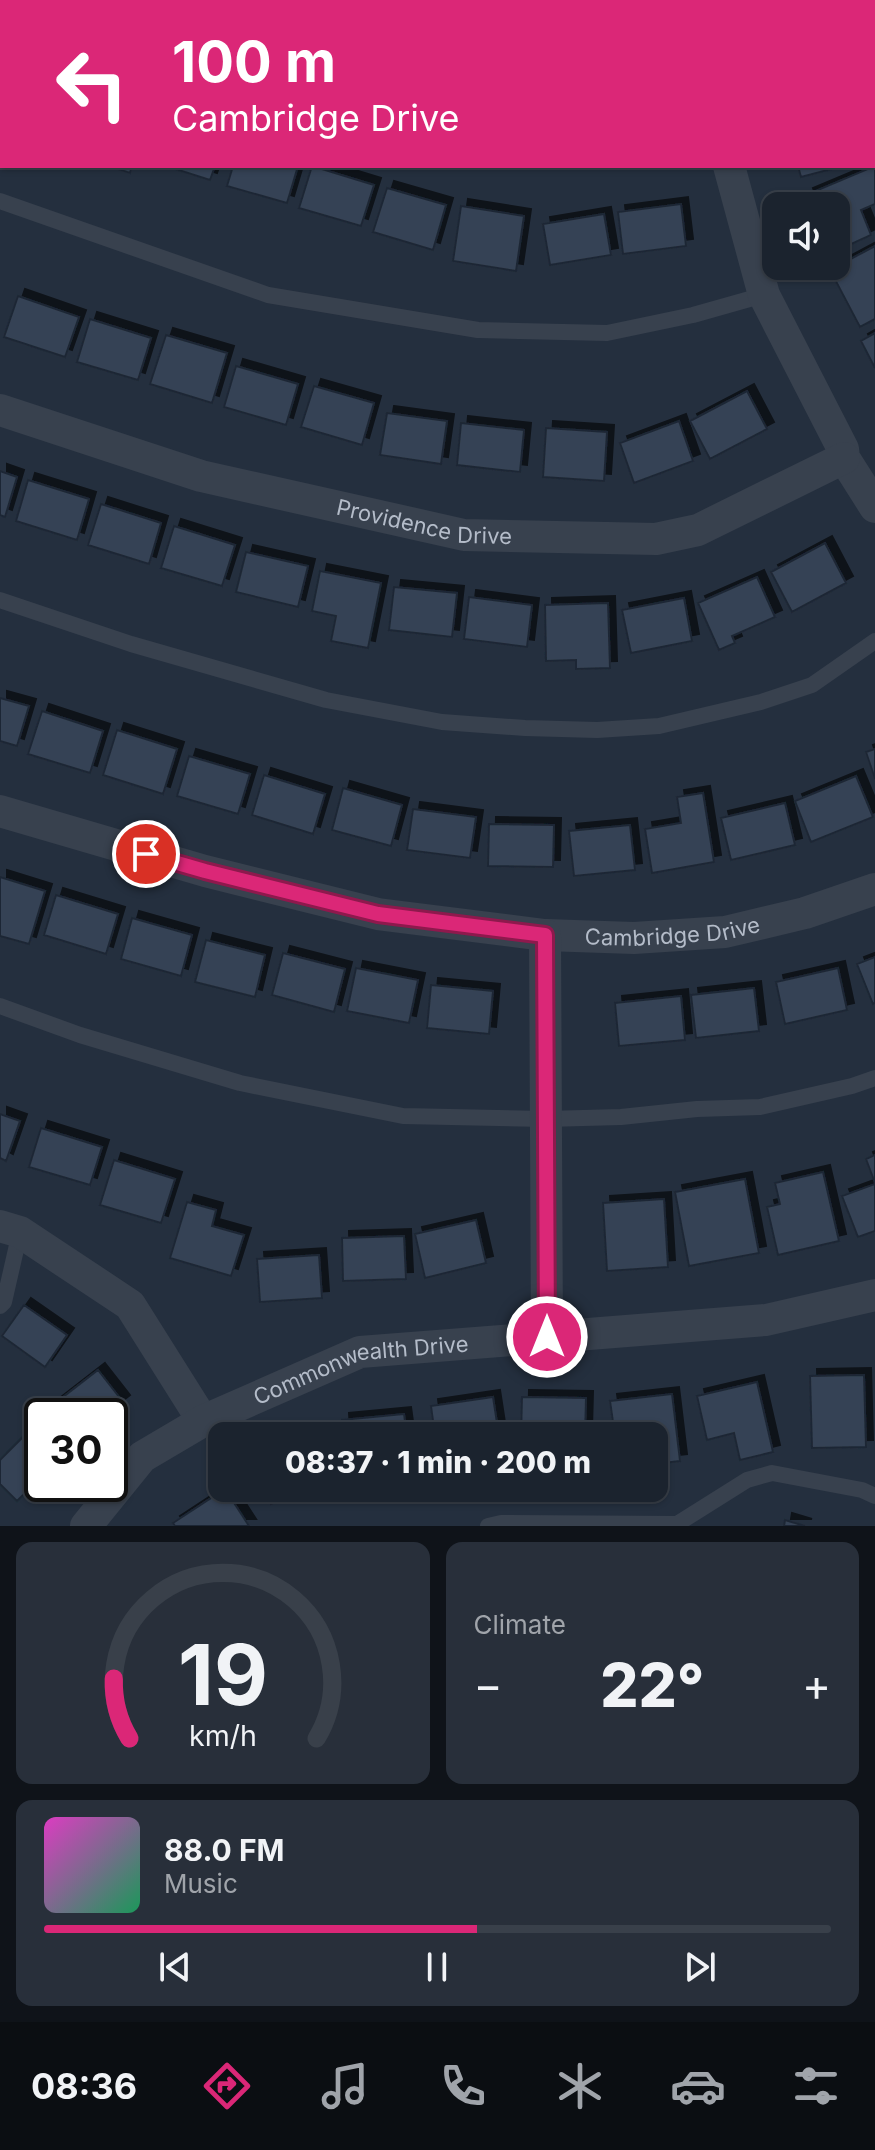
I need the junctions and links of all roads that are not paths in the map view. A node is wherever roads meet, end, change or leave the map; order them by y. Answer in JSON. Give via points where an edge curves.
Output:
{"nodes":[{"id":1,"x":730,"y":168,"type":"edge"},
{"id":2,"x":0,"y":201,"type":"edge"},
{"id":3,"x":764,"y":295,"type":"junction"},
{"id":4,"x":0,"y":410,"type":"edge"},
{"id":5,"x":844,"y":458,"type":"junction"},
{"id":6,"x":875,"y":507,"type":"edge"},
{"id":7,"x":0,"y":600,"type":"edge"},
{"id":8,"x":875,"y":641,"type":"edge"},
{"id":9,"x":0,"y":811,"type":"edge"},
{"id":10,"x":875,"y":889,"type":"edge"},
{"id":11,"x":545,"y":935,"type":"junction"},
{"id":12,"x":0,"y":1006,"type":"edge"},
{"id":13,"x":875,"y":1078,"type":"edge"},
{"id":14,"x":546,"y":1119,"type":"junction"},
{"id":15,"x":10,"y":1229,"type":"edge"},
{"id":16,"x":875,"y":1295,"type":"edge"},
{"id":17,"x":0,"y":1306,"type":"edge"},
{"id":18,"x":547,"y":1337,"type":"junction"},
{"id":19,"x":203,"y":1421,"type":"junction"},
{"id":20,"x":875,"y":1496,"type":"edge"},
{"id":21,"x":86,"y":1526,"type":"edge"},
{"id":22,"x":488,"y":1526,"type":"edge"}],
"edges":[{"from":1,"to":3,"type":"street"},
{"from":2,"to":3,"type":"lane","via":[[268,295],[478,330],[607,333]]},
{"from":3,"to":5,"type":"street"},
{"from":4,"to":5,"type":"street","name":"Providence Drive","via":[[201,476],[464,535],[656,539],[698,530]]},
{"from":5,"to":6,"type":"street"},
{"from":7,"to":8,"type":"lane","via":[[326,700],[442,722],[525,728],[659,726],[761,702],[812,685]]},
{"from":9,"to":11,"type":"street","name":"Cambridge Drive","via":[[378,914]]},
{"from":10,"to":11,"type":"street","name":"Cambridge Drive","via":[[725,932],[634,938]]},
{"from":11,"to":14,"type":"street"},
{"from":12,"to":14,"type":"lane","via":[[240,1083],[403,1116]]},
{"from":13,"to":14,"type":"lane","via":[[760,1107]]},
{"from":14,"to":18,"type":"street"},
{"from":15,"to":17,"type":"lane"},
{"from":15,"to":19,"type":"street","via":[[130,1305]]},
{"from":16,"to":18,"type":"street","name":"Commonwealth Drive","via":[[766,1320]]},
{"from":18,"to":19,"type":"street","name":"Commonwealth Drive","via":[[360,1352]]},
{"from":19,"to":21,"type":"street","name":"Commonwealth Drive","via":[[142,1457]]},
{"from":20,"to":22,"type":"lane","via":[[772,1473],[747,1480],[677,1524]]}]}
